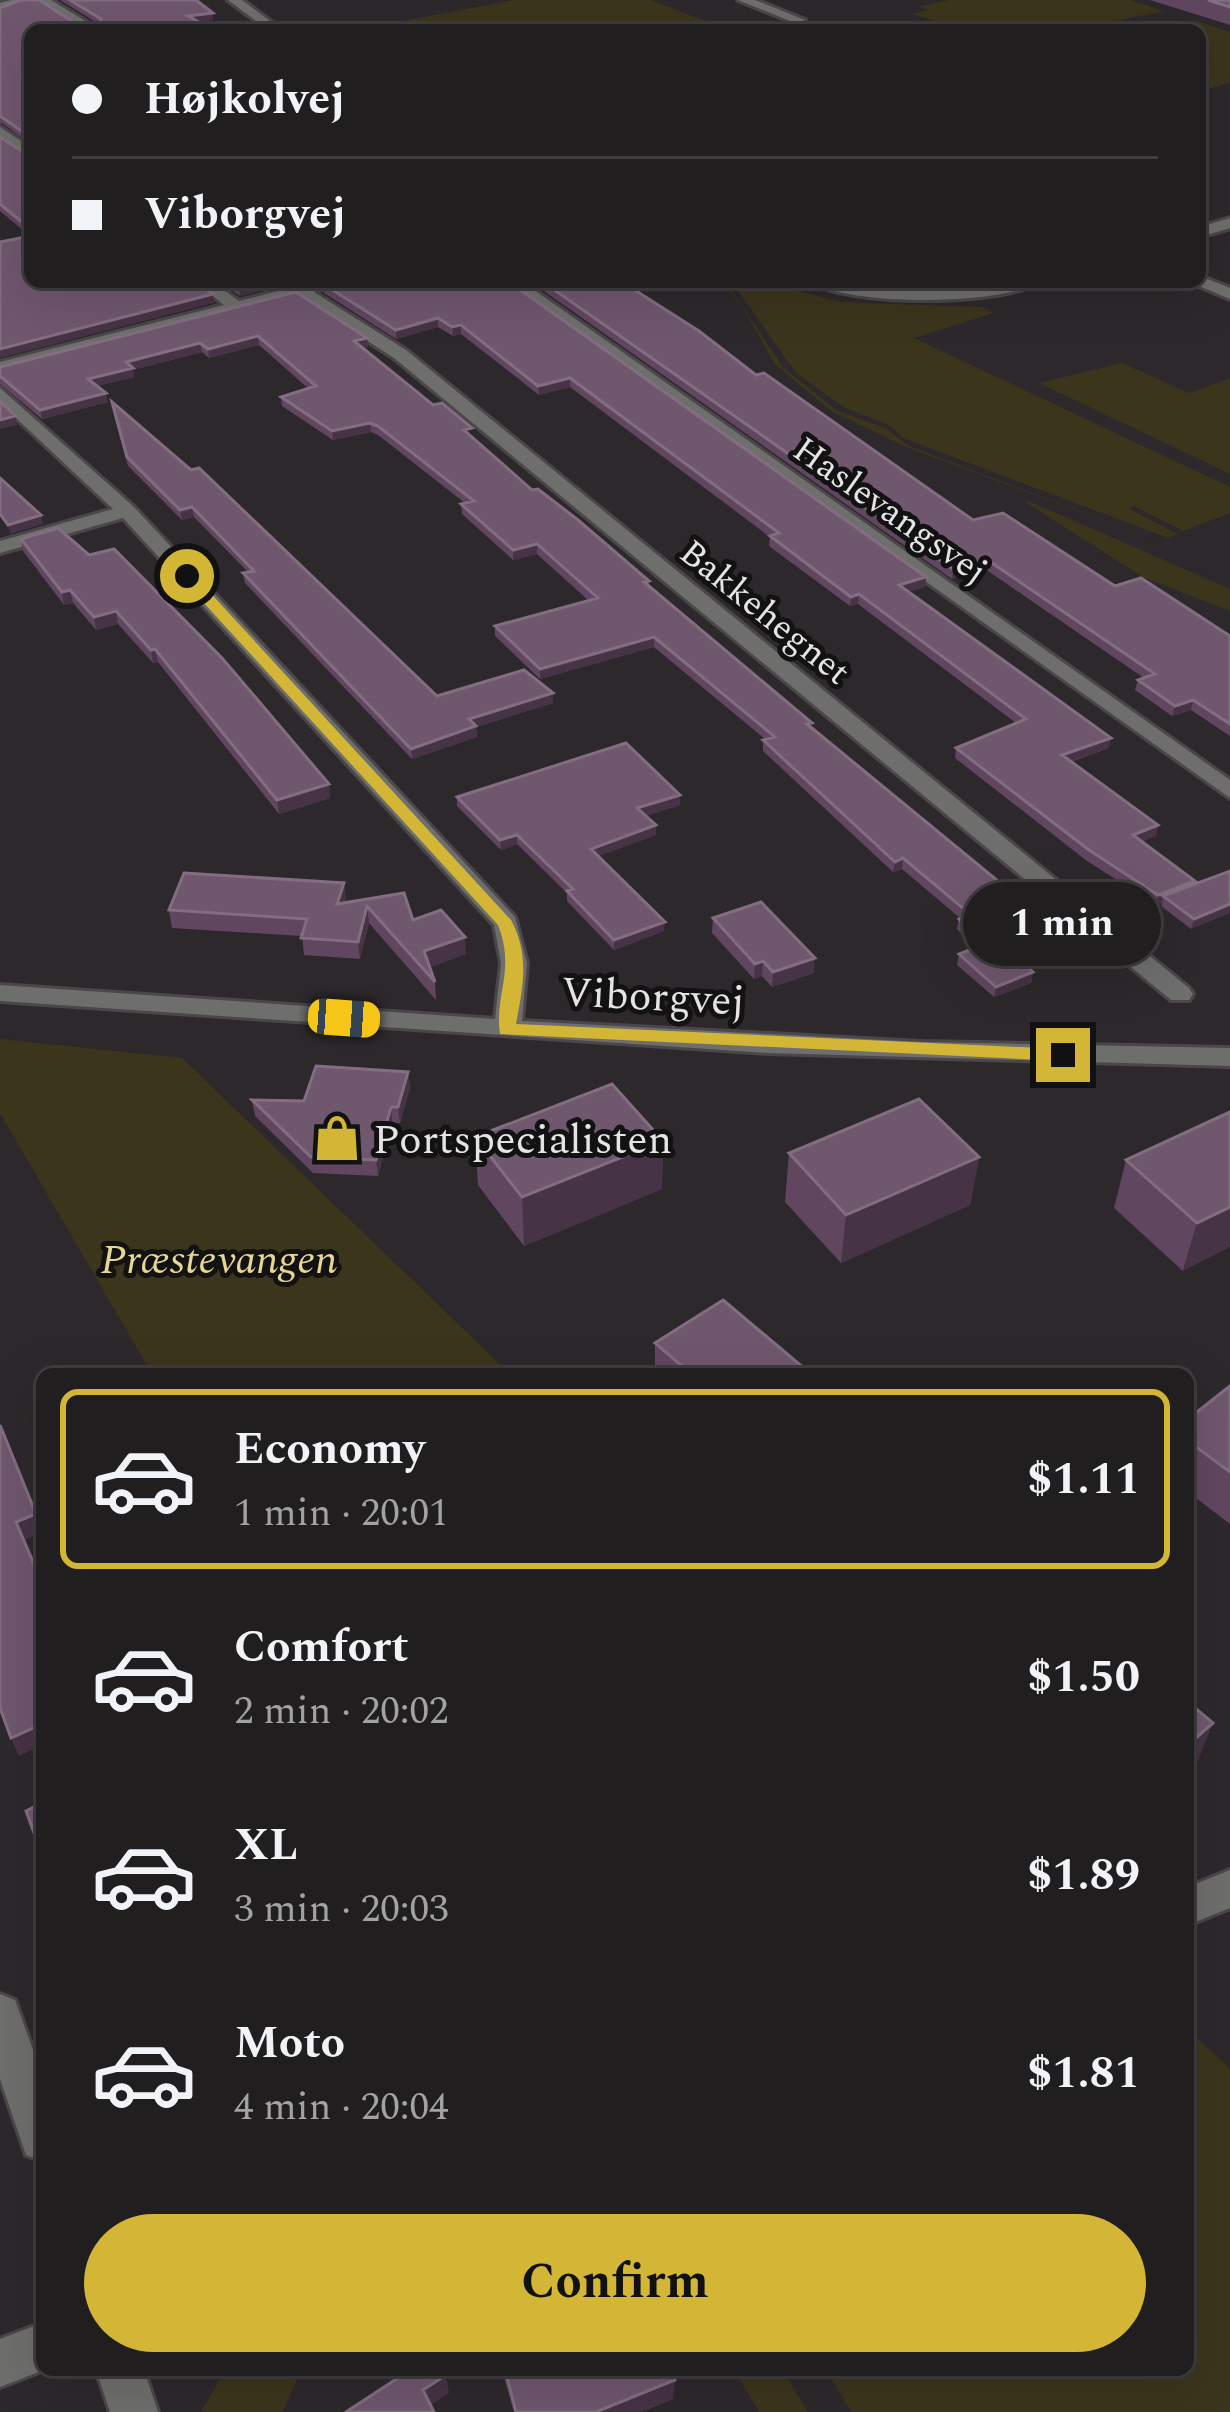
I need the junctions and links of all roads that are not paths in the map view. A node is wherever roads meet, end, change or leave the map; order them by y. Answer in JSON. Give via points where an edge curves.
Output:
{"nodes":[{"id":1,"x":23,"y":0,"type":"edge"},
{"id":2,"x":42,"y":0,"type":"edge"},
{"id":3,"x":234,"y":0,"type":"edge"},
{"id":4,"x":744,"y":0,"type":"edge"},
{"id":5,"x":0,"y":7,"type":"edge"},
{"id":6,"x":799,"y":20,"type":"dead end"},
{"id":7,"x":84,"y":24,"type":"edge"},
{"id":8,"x":268,"y":24,"type":"edge"},
{"id":9,"x":0,"y":131,"type":"edge"},
{"id":10,"x":24,"y":149,"type":"edge"},
{"id":11,"x":211,"y":288,"type":"edge"},
{"id":12,"x":308,"y":288,"type":"edge"},
{"id":13,"x":521,"y":288,"type":"edge"},
{"id":14,"x":873,"y":288,"type":"edge"},
{"id":15,"x":996,"y":288,"type":"edge"},
{"id":16,"x":300,"y":290,"type":"junction"},
{"id":17,"x":236,"y":306,"type":"junction"},
{"id":18,"x":0,"y":367,"type":"edge"},
{"id":19,"x":0,"y":392,"type":"edge"},
{"id":20,"x":127,"y":511,"type":"junction"},
{"id":21,"x":0,"y":548,"type":"edge"},
{"id":22,"x":1230,"y":791,"type":"edge"},
{"id":23,"x":0,"y":993,"type":"edge"},
{"id":24,"x":1180,"y":994,"type":"dead end"},
{"id":25,"x":507,"y":1030,"type":"junction"},
{"id":26,"x":1230,"y":1057,"type":"edge"},
{"id":27,"x":1230,"y":1889,"type":"edge"},
{"id":28,"x":1194,"y":1904,"type":"edge"},
{"id":29,"x":0,"y":2015,"type":"edge"},
{"id":30,"x":36,"y":2121,"type":"edge"},
{"id":31,"x":36,"y":2349,"type":"edge"},
{"id":32,"x":0,"y":2363,"type":"edge"},
{"id":33,"x":122,"y":2376,"type":"edge"},
{"id":34,"x":134,"y":2412,"type":"edge"}],
"edges":[{"from":1,"to":5,"type":"street"},
{"from":2,"to":7,"type":"street"},
{"from":3,"to":8,"type":"street"},
{"from":4,"to":6,"type":"street"},
{"from":9,"to":10,"type":"street"},
{"from":11,"to":17,"type":"street"},
{"from":12,"to":16,"type":"street"},
{"from":13,"to":22,"type":"street","name":"Haslevangsvej"},
{"from":14,"to":15,"type":"street"},
{"from":16,"to":17,"type":"street"},
{"from":16,"to":24,"type":"street","name":"Bakkehegnet","via":[[438,385]]},
{"from":17,"to":18,"type":"street"},
{"from":19,"to":20,"type":"street"},
{"from":20,"to":21,"type":"street"},
{"from":20,"to":25,"type":"street","via":[[506,923],[516,975]]},
{"from":23,"to":25,"type":"street","name":"Viborgvej"},
{"from":25,"to":26,"type":"street","name":"Viborgvej","via":[[928,1052]]},
{"from":27,"to":28,"type":"street"},
{"from":29,"to":30,"type":"street"},
{"from":31,"to":32,"type":"street"},
{"from":33,"to":34,"type":"street"}]}
